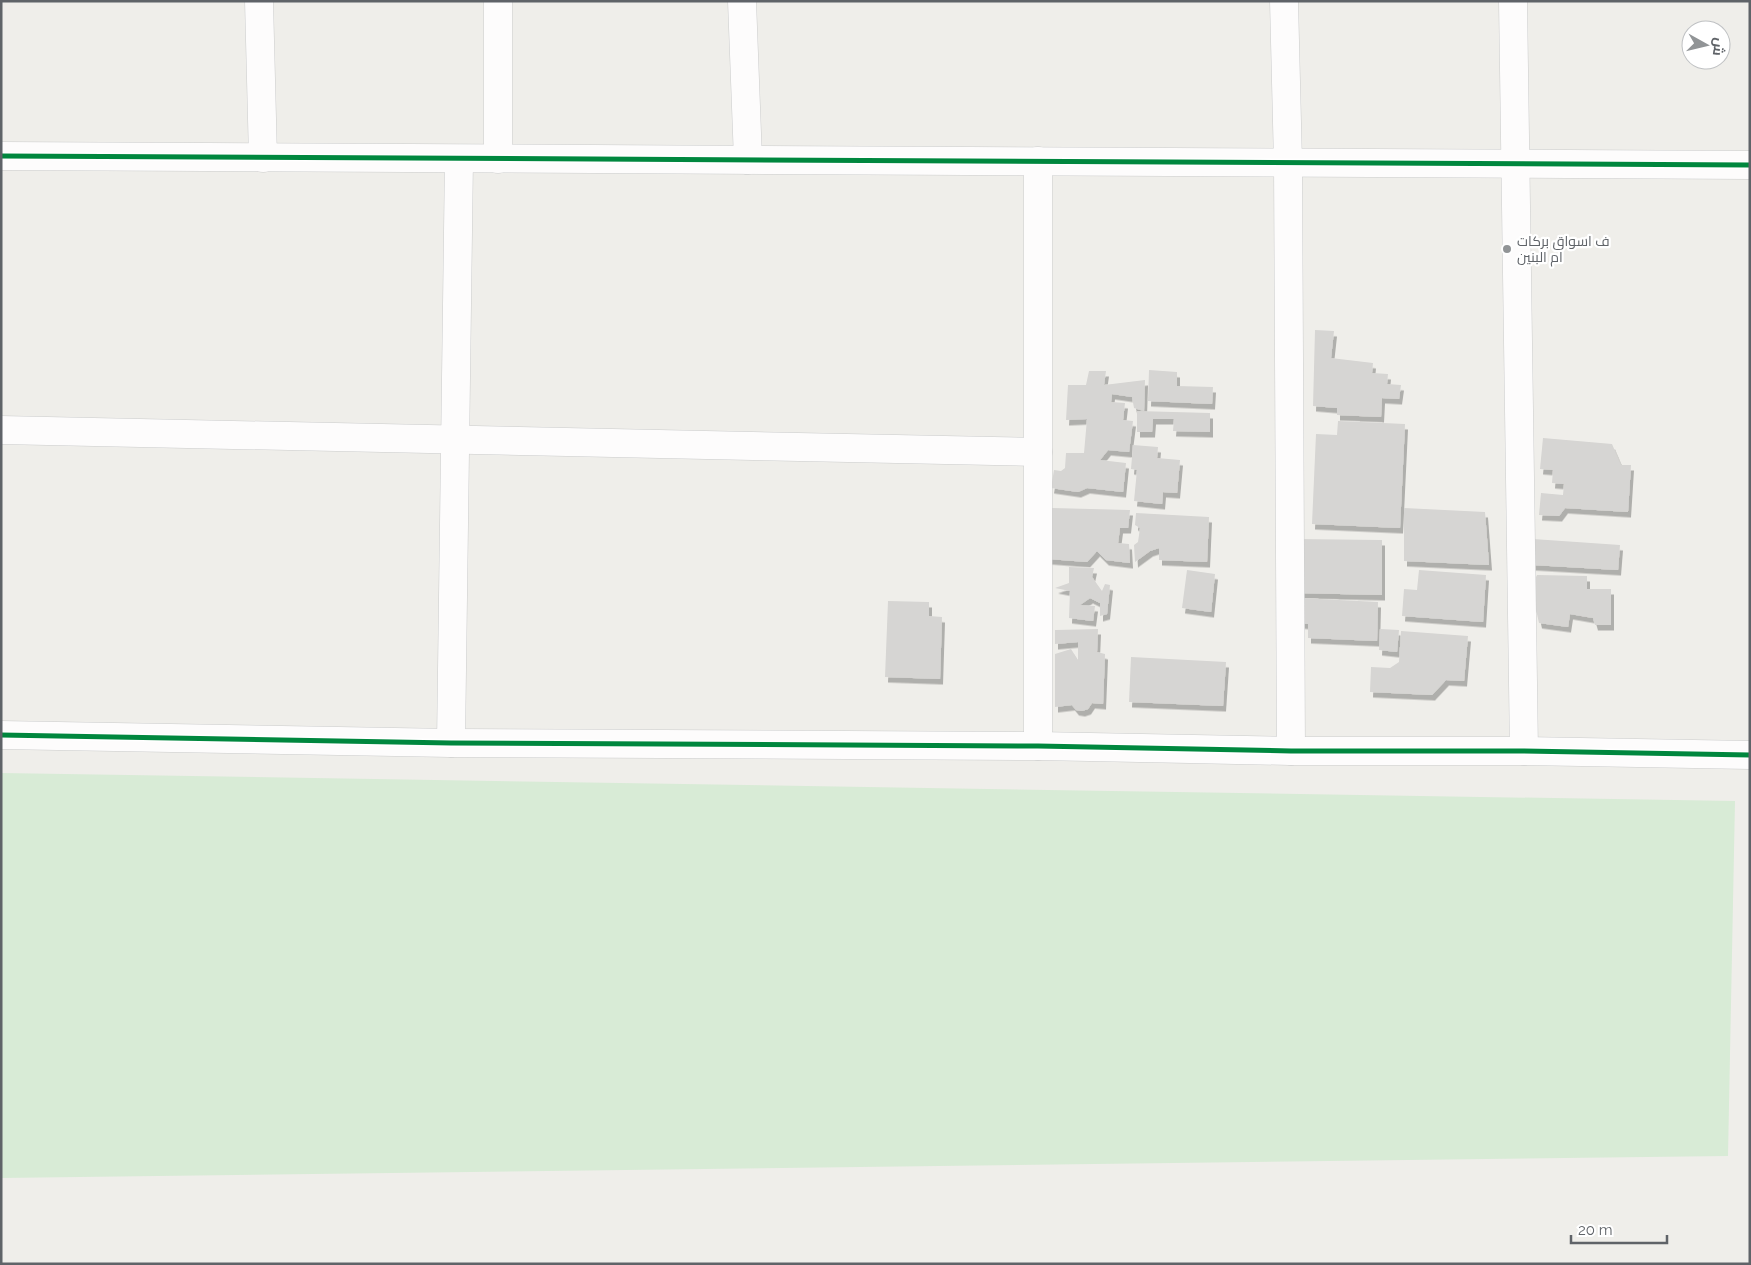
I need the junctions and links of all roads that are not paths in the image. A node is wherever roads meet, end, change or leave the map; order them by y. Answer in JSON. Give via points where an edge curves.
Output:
{"nodes":[{"id":1,"x":259,"y":1,"type":"edge"},
{"id":2,"x":498,"y":1,"type":"edge"},
{"id":3,"x":742,"y":1,"type":"edge"},
{"id":4,"x":1284,"y":1,"type":"edge"},
{"id":5,"x":1512,"y":1,"type":"edge"},
{"id":6,"x":1,"y":156,"type":"edge"},
{"id":7,"x":263,"y":158,"type":"junction"},
{"id":8,"x":459,"y":158,"type":"junction"},
{"id":9,"x":498,"y":159,"type":"junction"},
{"id":10,"x":748,"y":160,"type":"junction"},
{"id":11,"x":1038,"y":161,"type":"junction"},
{"id":12,"x":1288,"y":163,"type":"junction"},
{"id":13,"x":1515,"y":164,"type":"junction"},
{"id":14,"x":1750,"y":165,"type":"edge"},
{"id":15,"x":1,"y":430,"type":"edge"},
{"id":16,"x":454,"y":440,"type":"junction"},
{"id":17,"x":1038,"y":452,"type":"junction"},
{"id":18,"x":1,"y":735,"type":"edge"},
{"id":19,"x":451,"y":743,"type":"junction"},
{"id":20,"x":1038,"y":746,"type":"junction"},
{"id":21,"x":1291,"y":751,"type":"junction"},
{"id":22,"x":1524,"y":751,"type":"junction"},
{"id":23,"x":1750,"y":755,"type":"edge"}],
"edges":[{"from":1,"to":7,"type":"street"},
{"from":2,"to":9,"type":"street"},
{"from":3,"to":10,"type":"street"},
{"from":4,"to":12,"type":"street"},
{"from":5,"to":13,"type":"street"},
{"from":6,"to":7,"type":"street"},
{"from":7,"to":8,"type":"street"},
{"from":8,"to":9,"type":"street"},
{"from":8,"to":16,"type":"street"},
{"from":9,"to":10,"type":"street"},
{"from":10,"to":11,"type":"street"},
{"from":11,"to":12,"type":"street"},
{"from":11,"to":17,"type":"street"},
{"from":12,"to":13,"type":"street"},
{"from":12,"to":21,"type":"street"},
{"from":13,"to":14,"type":"street"},
{"from":13,"to":22,"type":"street"},
{"from":15,"to":16,"type":"street"},
{"from":16,"to":17,"type":"street"},
{"from":16,"to":19,"type":"street"},
{"from":17,"to":20,"type":"street"},
{"from":18,"to":19,"type":"street"},
{"from":19,"to":20,"type":"street"},
{"from":20,"to":21,"type":"street"},
{"from":21,"to":22,"type":"street"},
{"from":22,"to":23,"type":"street"}]}
